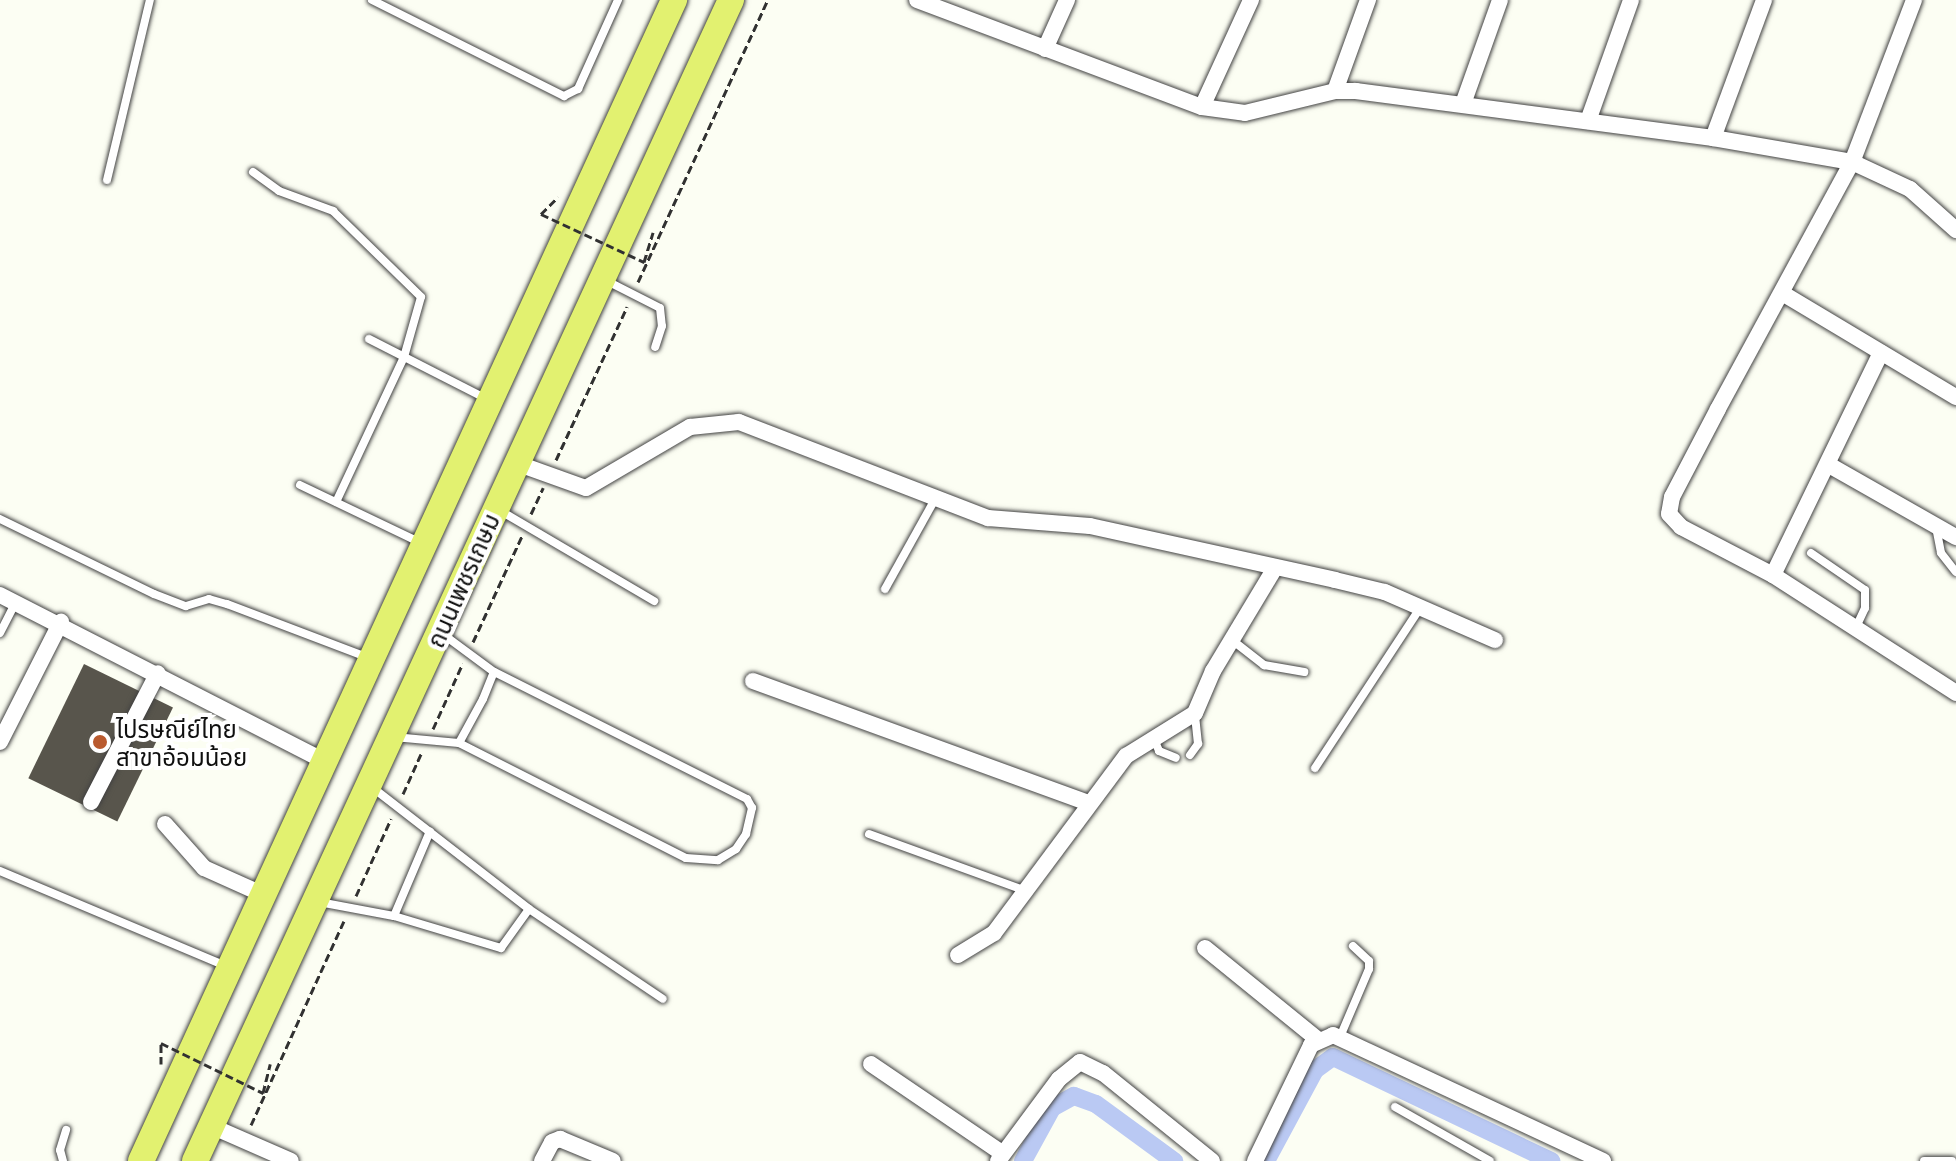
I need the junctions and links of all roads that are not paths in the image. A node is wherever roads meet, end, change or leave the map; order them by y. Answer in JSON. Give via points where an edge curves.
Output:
{"nodes":[{"id":1,"x":150,"y":0,"type":"edge"},
{"id":2,"x":372,"y":0,"type":"edge"},
{"id":3,"x":618,"y":0,"type":"edge"},
{"id":4,"x":731,"y":0,"type":"edge"},
{"id":5,"x":917,"y":0,"type":"edge"},
{"id":6,"x":1067,"y":0,"type":"edge"},
{"id":7,"x":1251,"y":0,"type":"edge"},
{"id":8,"x":1368,"y":0,"type":"edge"},
{"id":9,"x":1500,"y":0,"type":"edge"},
{"id":10,"x":1631,"y":0,"type":"edge"},
{"id":11,"x":1764,"y":0,"type":"edge"},
{"id":12,"x":1914,"y":0,"type":"edge"},
{"id":13,"x":667,"y":3,"type":"edge"},
{"id":14,"x":1045,"y":49,"type":"junction"},
{"id":15,"x":1335,"y":91,"type":"junction"},
{"id":16,"x":1463,"y":104,"type":"junction"},
{"id":17,"x":1202,"y":107,"type":"junction"},
{"id":18,"x":1588,"y":121,"type":"junction"},
{"id":19,"x":1713,"y":138,"type":"junction"},
{"id":20,"x":1852,"y":162,"type":"junction"},
{"id":21,"x":253,"y":172,"type":"dead end"},
{"id":22,"x":107,"y":180,"type":"dead end"},
{"id":23,"x":1956,"y":230,"type":"edge"},
{"id":24,"x":602,"y":279,"type":"junction"},
{"id":25,"x":1782,"y":293,"type":"junction"},
{"id":26,"x":369,"y":339,"type":"dead end"},
{"id":27,"x":655,"y":347,"type":"dead end"},
{"id":28,"x":1881,"y":353,"type":"junction"},
{"id":29,"x":404,"y":357,"type":"junction"},
{"id":30,"x":1956,"y":397,"type":"edge"},
{"id":31,"x":488,"y":400,"type":"junction"},
{"id":32,"x":516,"y":463,"type":"junction"},
{"id":33,"x":1829,"y":465,"type":"junction"},
{"id":34,"x":300,"y":485,"type":"dead end"},
{"id":35,"x":935,"y":499,"type":"junction"},
{"id":36,"x":336,"y":502,"type":"junction"},
{"id":37,"x":495,"y":508,"type":"junction"},
{"id":38,"x":0,"y":519,"type":"edge"},
{"id":39,"x":1936,"y":526,"type":"junction"},
{"id":40,"x":1956,"y":537,"type":"edge"},
{"id":41,"x":422,"y":544,"type":"junction"},
{"id":42,"x":1811,"y":553,"type":"dead end"},
{"id":43,"x":1275,"y":568,"type":"junction"},
{"id":44,"x":1956,"y":572,"type":"edge"},
{"id":45,"x":1773,"y":575,"type":"junction"},
{"id":46,"x":885,"y":589,"type":"dead end"},
{"id":47,"x":0,"y":595,"type":"edge"},
{"id":48,"x":654,"y":601,"type":"dead end"},
{"id":49,"x":17,"y":602,"type":"junction"},
{"id":50,"x":1421,"y":606,"type":"junction"},
{"id":51,"x":61,"y":622,"type":"junction"},
{"id":52,"x":1855,"y":630,"type":"junction"},
{"id":53,"x":440,"y":632,"type":"junction"},
{"id":54,"x":0,"y":633,"type":"edge"},
{"id":55,"x":1232,"y":640,"type":"junction"},
{"id":56,"x":1495,"y":640,"type":"dead end"},
{"id":57,"x":370,"y":658,"type":"junction"},
{"id":58,"x":494,"y":672,"type":"junction"},
{"id":59,"x":1304,"y":672,"type":"dead end"},
{"id":60,"x":158,"y":673,"type":"junction"},
{"id":61,"x":753,"y":681,"type":"dead end"},
{"id":62,"x":1956,"y":693,"type":"edge"},
{"id":63,"x":1195,"y":713,"type":"junction"},
{"id":64,"x":1152,"y":736,"type":"junction"},
{"id":65,"x":389,"y":737,"type":"junction"},
{"id":66,"x":0,"y":742,"type":"edge"},
{"id":67,"x":459,"y":743,"type":"junction"},
{"id":68,"x":1190,"y":755,"type":"dead end"},
{"id":69,"x":1176,"y":758,"type":"dead end"},
{"id":70,"x":325,"y":761,"type":"junction"},
{"id":71,"x":1315,"y":768,"type":"dead end"},
{"id":72,"x":368,"y":784,"type":"junction"},
{"id":73,"x":91,"y":802,"type":"dead end"},
{"id":74,"x":1088,"y":803,"type":"junction"},
{"id":75,"x":165,"y":824,"type":"dead end"},
{"id":76,"x":430,"y":831,"type":"junction"},
{"id":77,"x":869,"y":834,"type":"dead end"},
{"id":78,"x":0,"y":871,"type":"edge"},
{"id":79,"x":1024,"y":890,"type":"junction"},
{"id":80,"x":264,"y":895,"type":"junction"},
{"id":81,"x":314,"y":901,"type":"junction"},
{"id":82,"x":529,"y":909,"type":"junction"},
{"id":83,"x":394,"y":916,"type":"junction"},
{"id":84,"x":1353,"y":946,"type":"dead end"},
{"id":85,"x":1205,"y":948,"type":"dead end"},
{"id":86,"x":958,"y":955,"type":"dead end"},
{"id":87,"x":231,"y":968,"type":"junction"},
{"id":88,"x":663,"y":999,"type":"dead end"},
{"id":89,"x":1340,"y":1037,"type":"junction"},
{"id":90,"x":1317,"y":1039,"type":"junction"},
{"id":91,"x":871,"y":1064,"type":"dead end"},
{"id":92,"x":1395,"y":1107,"type":"dead end"},
{"id":93,"x":211,"y":1126,"type":"junction"},
{"id":94,"x":66,"y":1130,"type":"dead end"},
{"id":95,"x":1000,"y":1157,"type":"edge"},
{"id":96,"x":63,"y":1161,"type":"edge"},
{"id":97,"x":141,"y":1161,"type":"edge"},
{"id":98,"x":195,"y":1161,"type":"edge"},
{"id":99,"x":291,"y":1161,"type":"edge"},
{"id":100,"x":542,"y":1161,"type":"edge"},
{"id":101,"x":613,"y":1161,"type":"edge"},
{"id":102,"x":1212,"y":1161,"type":"edge"},
{"id":103,"x":1255,"y":1161,"type":"edge"},
{"id":104,"x":1490,"y":1161,"type":"edge"},
{"id":105,"x":1603,"y":1161,"type":"edge"},
{"id":106,"x":1924,"y":1161,"type":"edge"},
{"id":107,"x":1952,"y":1161,"type":"edge"}],
"edges":[{"from":1,"to":22,"type":"lane"},
{"from":2,"to":3,"type":"lane","via":[[564,96],[578,89]]},
{"from":4,"to":24,"type":"main road","name":"ถนนเพชรเกษม"},
{"from":5,"to":14,"type":"street"},
{"from":6,"to":14,"type":"street"},
{"from":7,"to":17,"type":"street"},
{"from":8,"to":15,"type":"street"},
{"from":9,"to":16,"type":"street"},
{"from":10,"to":18,"type":"street"},
{"from":11,"to":19,"type":"street"},
{"from":12,"to":20,"type":"street"},
{"from":13,"to":31,"type":"main road"},
{"from":14,"to":17,"type":"street"},
{"from":15,"to":16,"type":"street"},
{"from":15,"to":17,"type":"street","via":[[1245,113]]},
{"from":16,"to":18,"type":"street"},
{"from":18,"to":19,"type":"street"},
{"from":19,"to":20,"type":"street"},
{"from":20,"to":23,"type":"street","via":[[1910,189]]},
{"from":20,"to":25,"type":"street"},
{"from":21,"to":29,"type":"lane","via":[[279,191],[333,211],[417,288],[422,308]]},
{"from":24,"to":27,"type":"lane","via":[[660,308],[662,326]]},
{"from":24,"to":32,"type":"main road","name":"ถนนเพชรเกษม"},
{"from":25,"to":28,"type":"street"},
{"from":25,"to":45,"type":"street","via":[[1672,497],[1669,514],[1681,527]]},
{"from":26,"to":29,"type":"lane"},
{"from":28,"to":30,"type":"street"},
{"from":28,"to":33,"type":"street"},
{"from":29,"to":31,"type":"lane"},
{"from":29,"to":36,"type":"lane"},
{"from":31,"to":41,"type":"main road"},
{"from":32,"to":35,"type":"street","via":[[586,488],[690,427],[739,422]]},
{"from":32,"to":37,"type":"main road","name":"ถนนเพชรเกษม"},
{"from":33,"to":39,"type":"street"},
{"from":33,"to":45,"type":"street"},
{"from":34,"to":36,"type":"lane"},
{"from":35,"to":43,"type":"street","via":[[988,518],[1090,526]]},
{"from":35,"to":46,"type":"lane"},
{"from":36,"to":41,"type":"lane"},
{"from":37,"to":48,"type":"lane"},
{"from":37,"to":53,"type":"main road","name":"ถนนเพชรเกษม"},
{"from":38,"to":57,"type":"lane","via":[[154,594],[186,606],[209,599],[227,604]]},
{"from":39,"to":40,"type":"street"},
{"from":39,"to":44,"type":"lane","via":[[1941,553]]},
{"from":41,"to":57,"type":"main road"},
{"from":42,"to":52,"type":"lane","via":[[1865,590],[1865,608]]},
{"from":43,"to":50,"type":"street","via":[[1385,592]]},
{"from":43,"to":55,"type":"street"},
{"from":45,"to":52,"type":"street"},
{"from":47,"to":49,"type":"street"},
{"from":49,"to":51,"type":"street"},
{"from":49,"to":54,"type":"lane"},
{"from":50,"to":56,"type":"street"},
{"from":50,"to":71,"type":"lane"},
{"from":51,"to":60,"type":"street"},
{"from":51,"to":66,"type":"street"},
{"from":52,"to":62,"type":"street"},
{"from":53,"to":58,"type":"lane"},
{"from":53,"to":65,"type":"main road","name":"ถนนเพชรเกษม"},
{"from":55,"to":59,"type":"lane","via":[[1264,665]]},
{"from":55,"to":63,"type":"street"},
{"from":57,"to":70,"type":"main road"},
{"from":58,"to":67,"type":"lane"},
{"from":58,"to":67,"type":"lane","via":[[747,799],[752,808],[746,834],[736,849],[718,860],[686,858]]},
{"from":60,"to":70,"type":"street"},
{"from":60,"to":73,"type":"street"},
{"from":61,"to":74,"type":"street"},
{"from":63,"to":64,"type":"street"},
{"from":63,"to":68,"type":"lane","via":[[1198,744]]},
{"from":64,"to":69,"type":"lane","via":[[1159,751]]},
{"from":64,"to":74,"type":"street","via":[[1126,756]]},
{"from":65,"to":67,"type":"lane"},
{"from":65,"to":72,"type":"main road","name":"ถนนเพชรเกษม"},
{"from":70,"to":80,"type":"main road"},
{"from":72,"to":76,"type":"lane"},
{"from":72,"to":81,"type":"main road","name":"ถนนเพชรเกษม"},
{"from":74,"to":79,"type":"street"},
{"from":75,"to":80,"type":"street","via":[[204,868]]},
{"from":76,"to":82,"type":"lane"},
{"from":76,"to":83,"type":"lane"},
{"from":77,"to":79,"type":"lane"},
{"from":78,"to":87,"type":"lane"},
{"from":79,"to":86,"type":"street","via":[[984,943]]},
{"from":80,"to":87,"type":"main road"},
{"from":81,"to":83,"type":"lane"},
{"from":81,"to":93,"type":"main road","name":"ถนนเพชรเกษม"},
{"from":82,"to":83,"type":"lane","via":[[501,948]]},
{"from":82,"to":88,"type":"lane"},
{"from":84,"to":89,"type":"lane","via":[[1369,961],[1369,969]]},
{"from":85,"to":90,"type":"street"},
{"from":87,"to":97,"type":"main road"},
{"from":89,"to":90,"type":"street"},
{"from":89,"to":105,"type":"street"},
{"from":90,"to":103,"type":"street"},
{"from":91,"to":95,"type":"street"},
{"from":92,"to":104,"type":"lane"},
{"from":93,"to":98,"type":"main road","name":"ถนนเพชรเกษม"},
{"from":93,"to":99,"type":"street"},
{"from":94,"to":96,"type":"lane","via":[[60,1150]]},
{"from":95,"to":102,"type":"street","via":[[1059,1079],[1080,1062],[1103,1073]]},
{"from":100,"to":101,"type":"street","via":[[552,1142],[560,1139]]},
{"from":106,"to":107,"type":"lane"}]}
